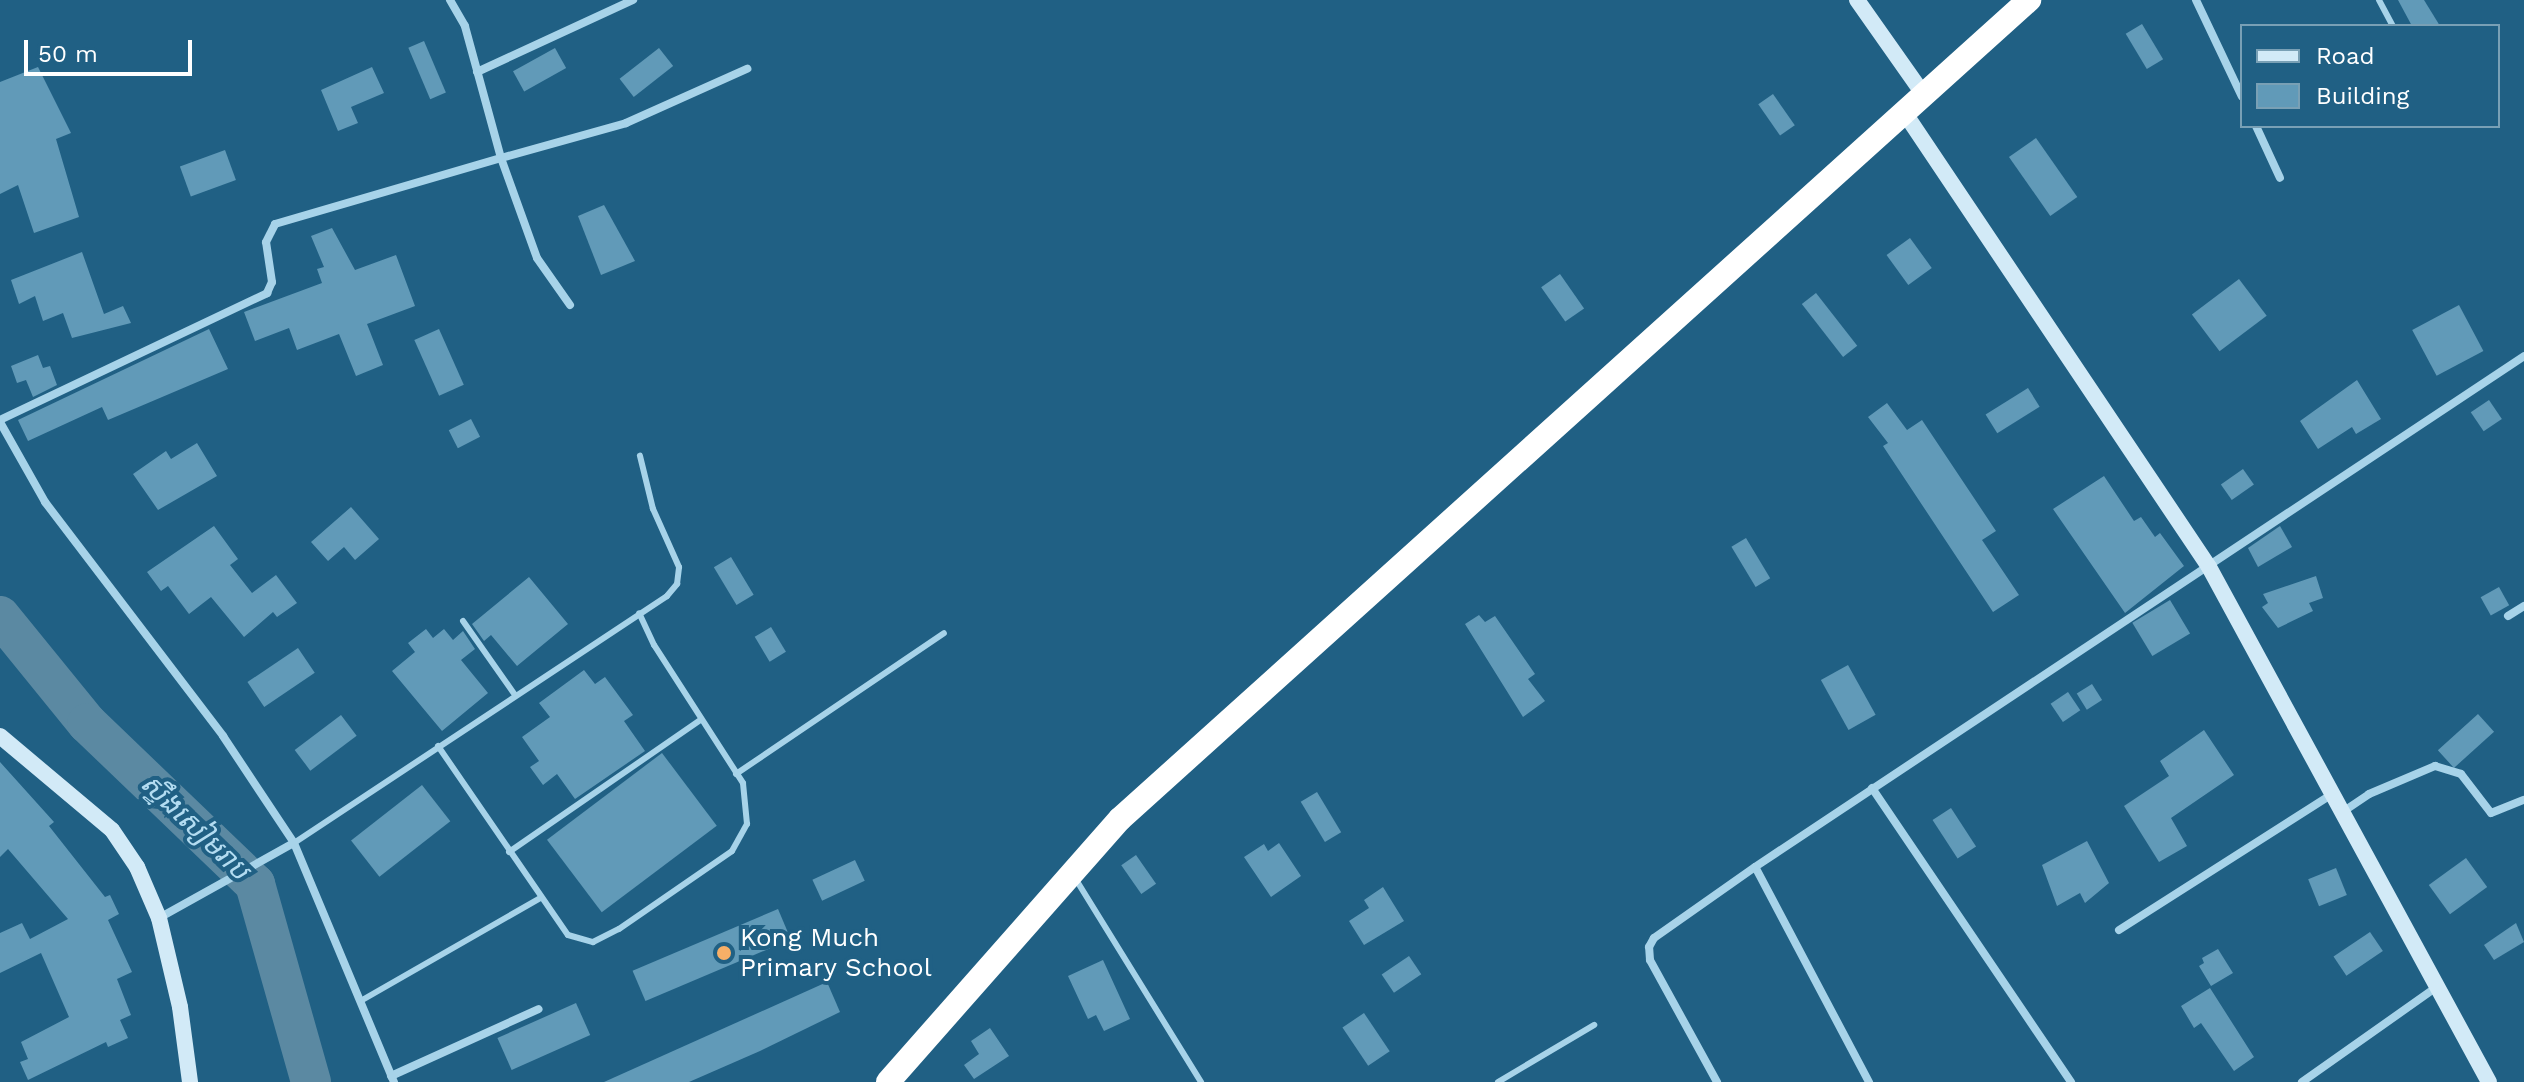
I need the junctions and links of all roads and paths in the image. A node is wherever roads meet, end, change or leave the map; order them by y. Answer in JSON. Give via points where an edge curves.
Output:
{"nodes":[{"id":1,"x":450,"y":0,"type":"edge"},
{"id":2,"x":633,"y":0,"type":"edge"},
{"id":3,"x":1857,"y":0,"type":"edge"},
{"id":4,"x":2029,"y":0,"type":"edge"},
{"id":5,"x":2196,"y":0,"type":"edge"},
{"id":6,"x":2379,"y":0,"type":"edge"},
{"id":7,"x":2392,"y":24,"type":"edge"},
{"id":8,"x":747,"y":69,"type":"dead end"},
{"id":9,"x":477,"y":72,"type":"junction"},
{"id":10,"x":2240,"y":93,"type":"edge"},
{"id":11,"x":1924,"y":95,"type":"junction"},
{"id":12,"x":1904,"y":112,"type":"junction"},
{"id":13,"x":2257,"y":128,"type":"edge"},
{"id":14,"x":501,"y":158,"type":"junction"},
{"id":15,"x":2280,"y":178,"type":"dead end"},
{"id":16,"x":570,"y":305,"type":"dead end"},
{"id":17,"x":2524,"y":356,"type":"edge"},
{"id":18,"x":0,"y":421,"type":"edge"},
{"id":19,"x":640,"y":456,"type":"dead end"},
{"id":20,"x":2209,"y":567,"type":"junction"},
{"id":21,"x":2524,"y":606,"type":"edge"},
{"id":22,"x":639,"y":613,"type":"junction"},
{"id":23,"x":2508,"y":616,"type":"dead end"},
{"id":24,"x":463,"y":621,"type":"dead end"},
{"id":25,"x":944,"y":633,"type":"dead end"},
{"id":26,"x":515,"y":695,"type":"junction"},
{"id":27,"x":700,"y":720,"type":"junction"},
{"id":28,"x":0,"y":736,"type":"edge"},
{"id":29,"x":438,"y":746,"type":"junction"},
{"id":30,"x":736,"y":774,"type":"junction"},
{"id":31,"x":1872,"y":788,"type":"junction"},
{"id":32,"x":2334,"y":792,"type":"junction"},
{"id":33,"x":2524,"y":800,"type":"edge"},
{"id":34,"x":2344,"y":811,"type":"junction"},
{"id":35,"x":294,"y":843,"type":"junction"},
{"id":36,"x":509,"y":852,"type":"junction"},
{"id":37,"x":1755,"y":867,"type":"junction"},
{"id":38,"x":1071,"y":872,"type":"junction"},
{"id":39,"x":540,"y":898,"type":"junction"},
{"id":40,"x":159,"y":918,"type":"junction"},
{"id":41,"x":2119,"y":930,"type":"dead end"},
{"id":42,"x":2438,"y":986,"type":"junction"},
{"id":43,"x":364,"y":999,"type":"junction"},
{"id":44,"x":539,"y":1009,"type":"dead end"},
{"id":45,"x":1594,"y":1025,"type":"dead end"},
{"id":46,"x":393,"y":1079,"type":"edge"},
{"id":47,"x":190,"y":1082,"type":"edge"},
{"id":48,"x":888,"y":1082,"type":"edge"},
{"id":49,"x":1201,"y":1082,"type":"edge"},
{"id":50,"x":1498,"y":1082,"type":"edge"},
{"id":51,"x":1717,"y":1082,"type":"edge"},
{"id":52,"x":1869,"y":1082,"type":"edge"},
{"id":53,"x":2071,"y":1082,"type":"edge"},
{"id":54,"x":2302,"y":1082,"type":"edge"},
{"id":55,"x":2489,"y":1082,"type":"edge"}],
"edges":[{"from":1,"to":9,"type":"street","via":[[465,26]]},
{"from":2,"to":9,"type":"street"},
{"from":3,"to":11,"type":"street"},
{"from":4,"to":11,"type":"highway"},
{"from":5,"to":10,"type":"street"},
{"from":6,"to":7,"type":"lane"},
{"from":8,"to":14,"type":"street","via":[[626,123]]},
{"from":9,"to":14,"type":"street"},
{"from":11,"to":12,"type":"highway"},
{"from":12,"to":20,"type":"street"},
{"from":12,"to":38,"type":"highway","via":[[1120,819]]},
{"from":13,"to":15,"type":"street"},
{"from":14,"to":16,"type":"street","via":[[537,258]]},
{"from":14,"to":18,"type":"street","via":[[275,224],[266,242],[272,282],[267,293]]},
{"from":17,"to":20,"type":"street"},
{"from":18,"to":35,"type":"street","via":[[45,502],[223,736]]},
{"from":19,"to":22,"type":"lane","via":[[653,509],[680,574],[667,596]]},
{"from":20,"to":31,"type":"street"},
{"from":20,"to":32,"type":"street"},
{"from":21,"to":23,"type":"street"},
{"from":22,"to":26,"type":"lane"},
{"from":22,"to":27,"type":"lane"},
{"from":24,"to":26,"type":"lane"},
{"from":25,"to":30,"type":"lane"},
{"from":26,"to":29,"type":"lane"},
{"from":27,"to":30,"type":"lane"},
{"from":27,"to":36,"type":"lane"},
{"from":28,"to":40,"type":"street","via":[[112,830],[137,867]]},
{"from":29,"to":35,"type":"lane"},
{"from":29,"to":36,"type":"lane"},
{"from":30,"to":39,"type":"lane","via":[[748,802],[741,840],[619,929],[580,942]]},
{"from":31,"to":37,"type":"street"},
{"from":31,"to":53,"type":"street"},
{"from":32,"to":34,"type":"street"},
{"from":32,"to":41,"type":"street"},
{"from":33,"to":34,"type":"street","via":[[2491,813],[2461,774],[2435,766],[2369,794]]},
{"from":34,"to":42,"type":"street"},
{"from":35,"to":40,"type":"street"},
{"from":35,"to":43,"type":"street"},
{"from":36,"to":39,"type":"lane"},
{"from":37,"to":51,"type":"street","via":[[1654,938],[1649,947],[1650,960]]},
{"from":37,"to":52,"type":"street"},
{"from":38,"to":48,"type":"highway"},
{"from":38,"to":49,"type":"lane"},
{"from":39,"to":43,"type":"lane"},
{"from":40,"to":47,"type":"street","via":[[180,1007]]},
{"from":42,"to":54,"type":"street"},
{"from":42,"to":55,"type":"street"},
{"from":43,"to":46,"type":"street"},
{"from":44,"to":46,"type":"street"},
{"from":45,"to":50,"type":"lane"}]}
